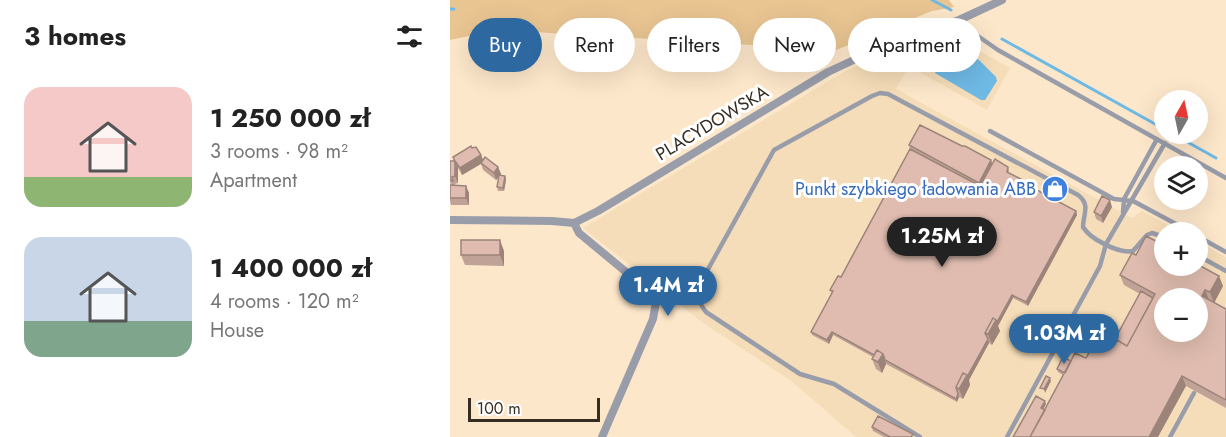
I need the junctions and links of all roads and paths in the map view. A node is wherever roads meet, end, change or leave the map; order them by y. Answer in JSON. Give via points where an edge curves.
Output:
{"nodes":[{"id":1,"x":1002,"y":0,"type":"edge"},
{"id":2,"x":963,"y":18,"type":"edge"},
{"id":3,"x":981,"y":38,"type":"edge"},
{"id":4,"x":848,"y":63,"type":"edge"},
{"id":5,"x":990,"y":131,"type":"dead end"},
{"id":6,"x":1154,"y":137,"type":"edge"},
{"id":7,"x":1008,"y":141,"type":"junction"},
{"id":8,"x":1154,"y":144,"type":"edge"},
{"id":9,"x":1164,"y":144,"type":"edge"},
{"id":10,"x":1167,"y":144,"type":"edge"},
{"id":11,"x":1002,"y":153,"type":"junction"},
{"id":12,"x":1226,"y":178,"type":"edge"},
{"id":13,"x":1124,"y":199,"type":"junction"},
{"id":14,"x":1133,"y":201,"type":"junction"},
{"id":15,"x":1123,"y":213,"type":"junction"},
{"id":16,"x":450,"y":220,"type":"edge"},
{"id":17,"x":1172,"y":222,"type":"edge"},
{"id":18,"x":574,"y":223,"type":"junction"},
{"id":19,"x":1154,"y":234,"type":"edge"},
{"id":20,"x":1208,"y":242,"type":"edge"},
{"id":21,"x":1106,"y":244,"type":"junction"},
{"id":22,"x":1226,"y":252,"type":"edge"},
{"id":23,"x":1208,"y":261,"type":"edge"},
{"id":24,"x":1226,"y":271,"type":"edge"},
{"id":25,"x":1194,"y":393,"type":"dead end"},
{"id":26,"x":602,"y":437,"type":"edge"},
{"id":27,"x":920,"y":437,"type":"edge"},
{"id":28,"x":1007,"y":437,"type":"edge"},
{"id":29,"x":1170,"y":437,"type":"edge"}],
"edges":[{"from":1,"to":2,"type":"street","name":"PLACYDOWSKA"},
{"from":3,"to":6,"type":"lane"},
{"from":4,"to":18,"type":"street","name":"PLACYDOWSKA"},
{"from":5,"to":7,"type":"lane"},
{"from":7,"to":11,"type":"lane"},
{"from":7,"to":13,"type":"lane","via":[[1114,199]]},
{"from":8,"to":13,"type":"lane"},
{"from":9,"to":14,"type":"lane"},
{"from":10,"to":12,"type":"lane"},
{"from":11,"to":21,"type":"lane","via":[[1084,199],[1087,207],[1083,227],[1086,233]]},
{"from":11,"to":27,"type":"lane","via":[[895,96],[872,96],[774,150],[701,282],[700,305],[706,312],[800,374],[834,384]]},
{"from":13,"to":14,"type":"lane"},
{"from":13,"to":15,"type":"lane"},
{"from":14,"to":15,"type":"lane"},
{"from":14,"to":17,"type":"lane"},
{"from":15,"to":21,"type":"lane"},
{"from":16,"to":18,"type":"street"},
{"from":18,"to":26,"type":"street","via":[[579,233],[649,291],[656,302],[653,319]]},
{"from":19,"to":21,"type":"lane","via":[[1147,235],[1133,251],[1120,252]]},
{"from":20,"to":22,"type":"lane"},
{"from":21,"to":28,"type":"lane","via":[[1100,266]]},
{"from":23,"to":24,"type":"lane"},
{"from":25,"to":29,"type":"lane"}]}
